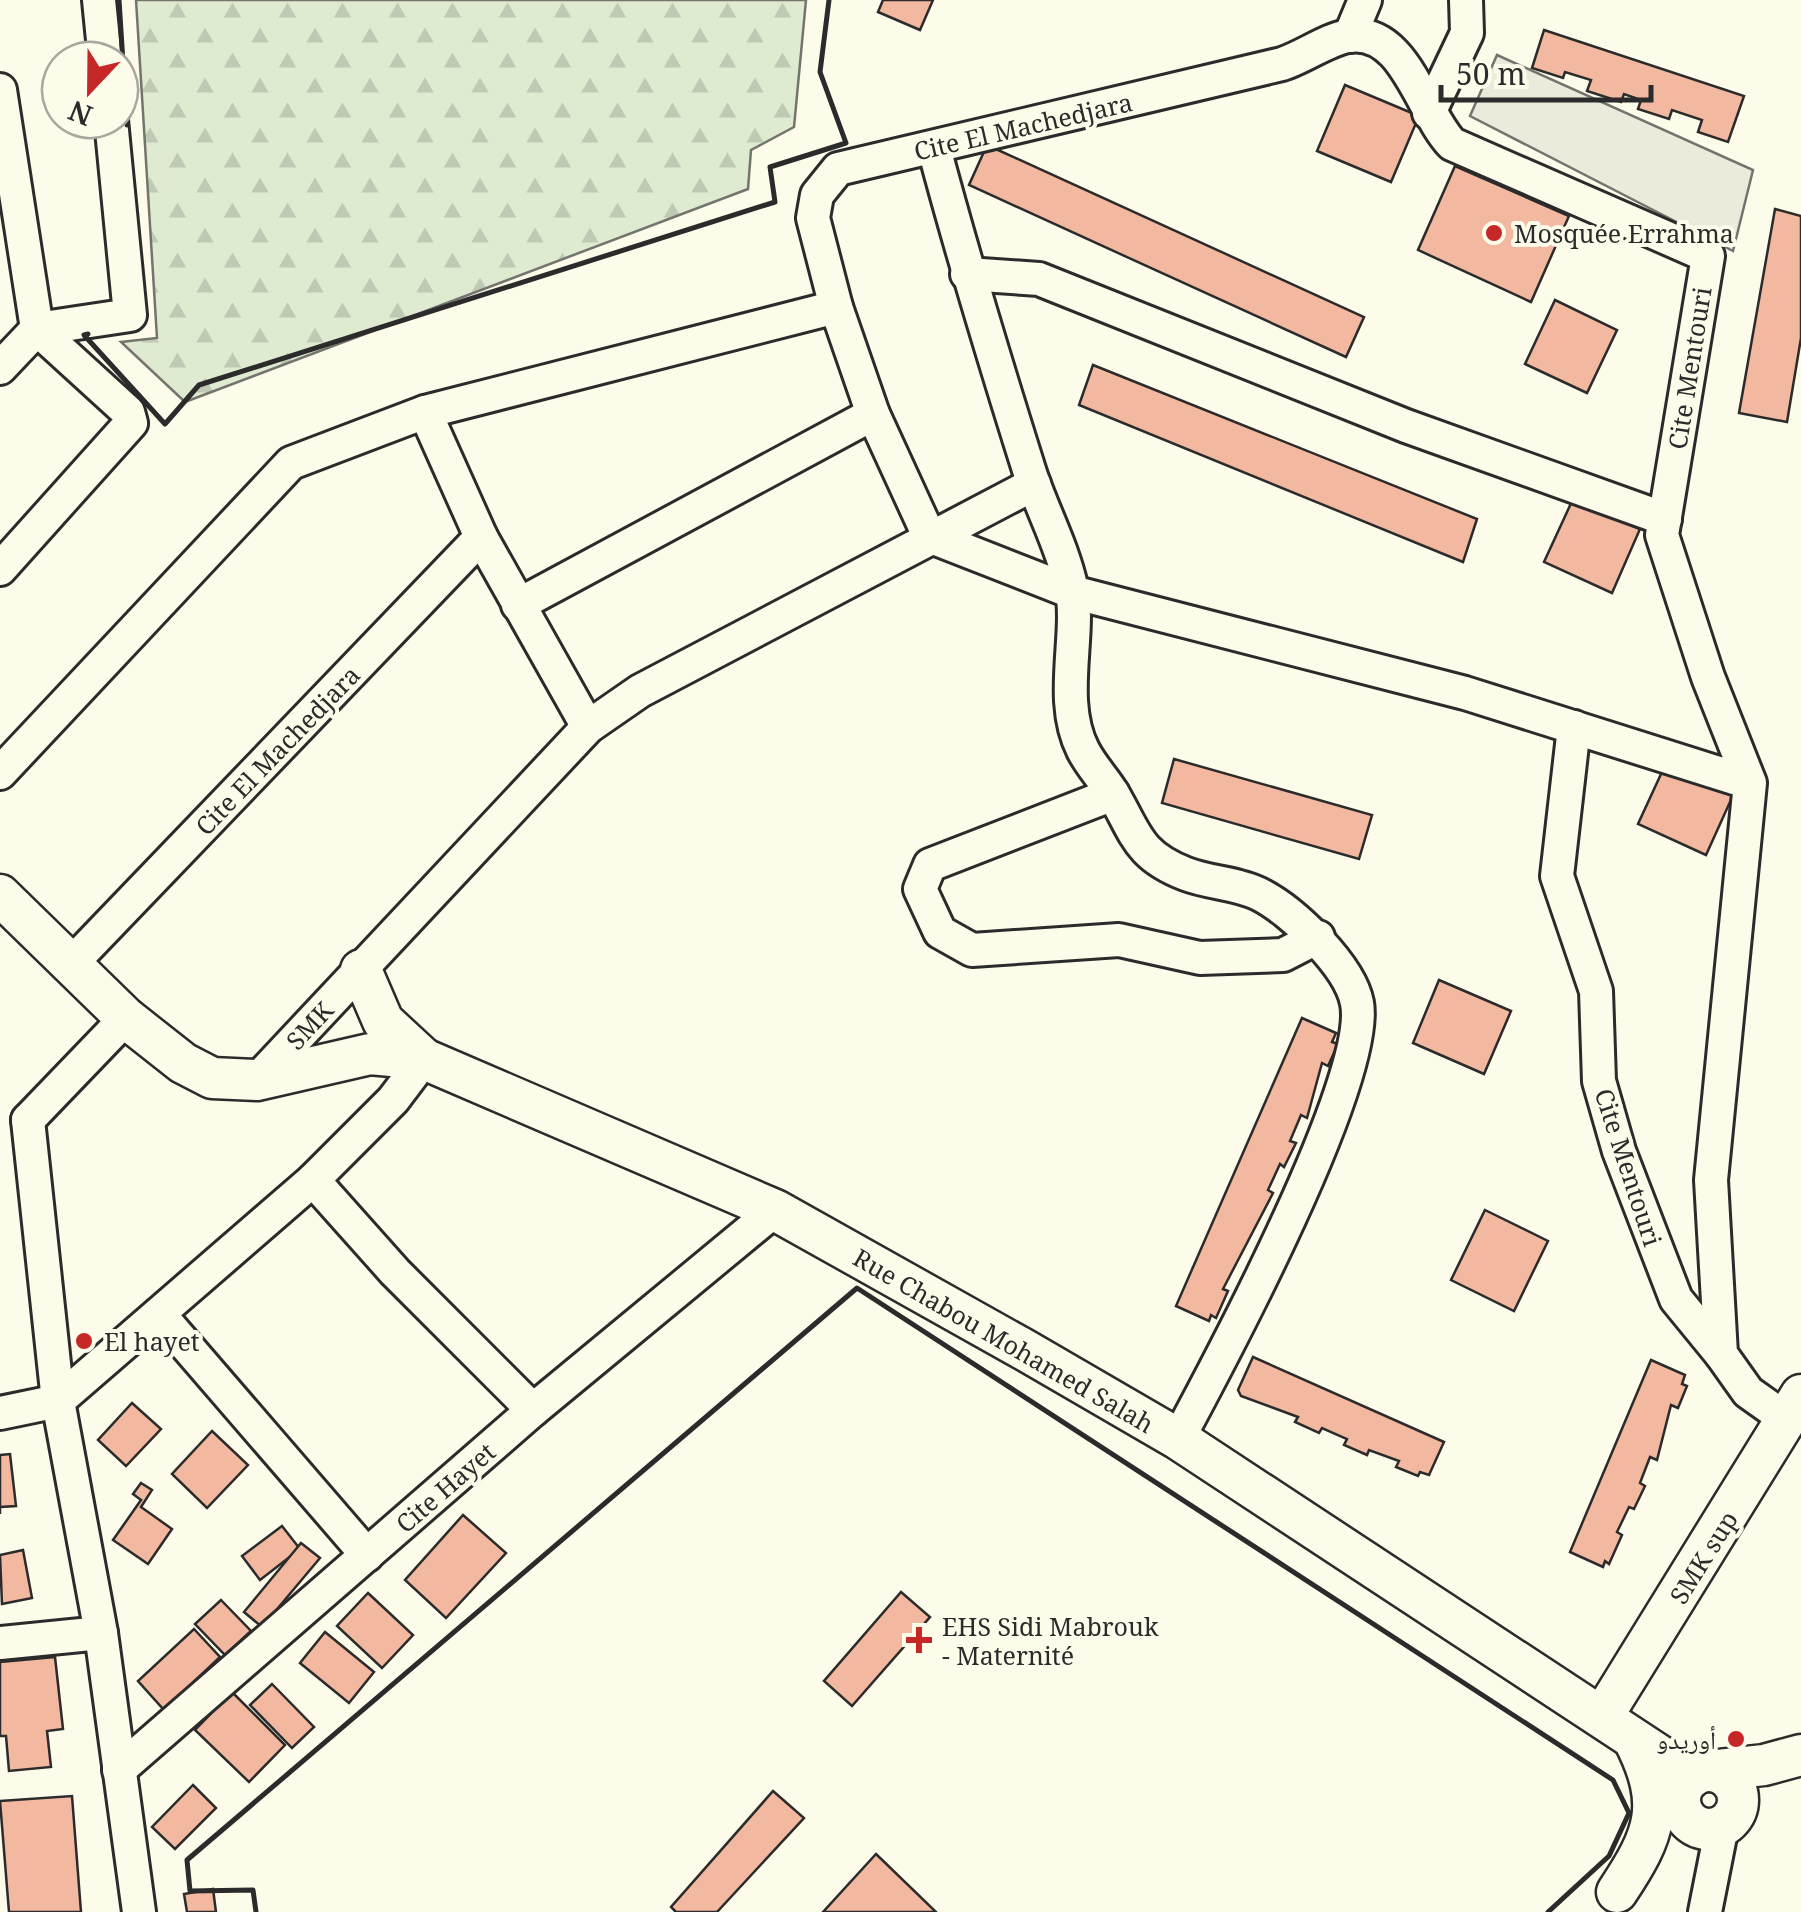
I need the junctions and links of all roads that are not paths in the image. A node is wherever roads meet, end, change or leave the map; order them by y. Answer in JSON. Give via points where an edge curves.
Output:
{"nodes":[{"id":1,"x":99,"y":0,"type":"edge"},
{"id":2,"x":1365,"y":0,"type":"edge"},
{"id":3,"x":1466,"y":0,"type":"edge"},
{"id":4,"x":1350,"y":36,"type":"junction"},
{"id":5,"x":103,"y":40,"type":"edge"},
{"id":6,"x":0,"y":90,"type":"edge"},
{"id":7,"x":1429,"y":113,"type":"junction"},
{"id":8,"x":113,"y":140,"type":"edge"},
{"id":9,"x":934,"y":148,"type":"junction"},
{"id":10,"x":967,"y":274,"type":"junction"},
{"id":11,"x":836,"y":307,"type":"junction"},
{"id":12,"x":37,"y":329,"type":"junction"},
{"id":13,"x":0,"y":368,"type":"edge"},
{"id":14,"x":426,"y":412,"type":"junction"},
{"id":15,"x":873,"y":414,"type":"junction"},
{"id":16,"x":1034,"y":484,"type":"junction"},
{"id":17,"x":1665,"y":519,"type":"junction"},
{"id":18,"x":929,"y":536,"type":"junction"},
{"id":19,"x":481,"y":537,"type":"junction"},
{"id":20,"x":0,"y":569,"type":"edge"},
{"id":21,"x":1072,"y":592,"type":"junction"},
{"id":22,"x":518,"y":605,"type":"junction"},
{"id":23,"x":1574,"y":727,"type":"junction"},
{"id":24,"x":588,"y":728,"type":"junction"},
{"id":25,"x":0,"y":773,"type":"edge"},
{"id":26,"x":1750,"y":783,"type":"junction"},
{"id":27,"x":1113,"y":794,"type":"junction"},
{"id":28,"x":0,"y":895,"type":"edge"},
{"id":29,"x":1318,"y":937,"type":"junction"},
{"id":30,"x":72,"y":964,"type":"junction"},
{"id":31,"x":361,"y":970,"type":"junction"},
{"id":32,"x":126,"y":1018,"type":"junction"},
{"id":33,"x":424,"y":1059,"type":"junction"},
{"id":34,"x":257,"y":1080,"type":"junction"},
{"id":35,"x":14,"y":1122,"type":"edge"},
{"id":36,"x":313,"y":1180,"type":"junction"},
{"id":37,"x":775,"y":1210,"type":"junction"},
{"id":38,"x":160,"y":1314,"type":"junction"},
{"id":39,"x":1722,"y":1354,"type":"junction"},
{"id":40,"x":1748,"y":1392,"type":"junction"},
{"id":41,"x":58,"y":1401,"type":"junction"},
{"id":42,"x":1794,"y":1407,"type":"edge"},
{"id":43,"x":534,"y":1410,"type":"junction"},
{"id":44,"x":0,"y":1413,"type":"edge"},
{"id":45,"x":1178,"y":1440,"type":"junction"},
{"id":46,"x":1760,"y":1468,"type":"junction"},
{"id":47,"x":367,"y":1555,"type":"junction"},
{"id":48,"x":101,"y":1633,"type":"junction"},
{"id":49,"x":0,"y":1643,"type":"edge"},
{"id":50,"x":1602,"y":1717,"type":"junction"},
{"id":51,"x":1801,"y":1726,"type":"edge"},
{"id":52,"x":1634,"y":1740,"type":"junction"},
{"id":53,"x":119,"y":1770,"type":"junction"},
{"id":54,"x":1730,"y":1786,"type":"edge"},
{"id":55,"x":1607,"y":1902,"type":"edge"},
{"id":56,"x":138,"y":1912,"type":"edge"},
{"id":57,"x":1705,"y":1912,"type":"edge"}],
"edges":[{"from":1,"to":5,"type":"street"},
{"from":2,"to":4,"type":"street"},
{"from":3,"to":7,"type":"street","via":[[1467,33]]},
{"from":4,"to":7,"type":"street","name":"Cite Mentouri","via":[[1396,53]]},
{"from":4,"to":9,"type":"street","name":"Cite El Machedjara","via":[[1282,64]]},
{"from":6,"to":12,"type":"street"},
{"from":7,"to":17,"type":"street","name":"Cite Mentouri","via":[[1452,144],[1472,156],[1708,256]]},
{"from":8,"to":12,"type":"street","via":[[130,316]]},
{"from":9,"to":10,"type":"street"},
{"from":9,"to":11,"type":"street","name":"Cite El Machedjara","via":[[838,169],[822,185],[813,218]]},
{"from":10,"to":16,"type":"street"},
{"from":10,"to":17,"type":"street","via":[[1039,279],[1406,426]]},
{"from":11,"to":14,"type":"street"},
{"from":11,"to":15,"type":"street","name":"Cite El Machedjara"},
{"from":12,"to":13,"type":"street"},
{"from":12,"to":20,"type":"street","via":[[128,412],[131,423]]},
{"from":14,"to":19,"type":"street"},
{"from":14,"to":25,"type":"street","via":[[291,463]]},
{"from":15,"to":18,"type":"street","name":"Cite El Machedjara"},
{"from":15,"to":22,"type":"street"},
{"from":16,"to":18,"type":"street"},
{"from":16,"to":21,"type":"street","via":[[1057,534]]},
{"from":17,"to":26,"type":"street","name":"Cite Mentouri","via":[[1662,535]]},
{"from":18,"to":21,"type":"street"},
{"from":18,"to":24,"type":"street","via":[[640,691]]},
{"from":19,"to":22,"type":"street"},
{"from":19,"to":30,"type":"street","name":"Cite El Machedjara"},
{"from":21,"to":23,"type":"street"},
{"from":21,"to":27,"type":"street","via":[[1070,685],[1082,748]]},
{"from":22,"to":24,"type":"street"},
{"from":23,"to":26,"type":"street"},
{"from":23,"to":39,"type":"street","name":"Cite Mentouri","via":[[1558,876],[1596,990],[1600,1081],[1618,1152],[1676,1299]]},
{"from":24,"to":31,"type":"street"},
{"from":26,"to":39,"type":"street","name":"Cite Mentouri","via":[[1711,1180]]},
{"from":27,"to":29,"type":"street","via":[[1136,842],[1184,873],[1258,894]]},
{"from":27,"to":29,"type":"street","via":[[930,865],[920,889],[940,932],[972,950],[1119,940],[1200,958],[1283,956]]},
{"from":28,"to":30,"type":"main road","name":"Rue Chabou Mohamed Salah"},
{"from":29,"to":45,"type":"street","via":[[1357,1001],[1357,1044],[1253,1296]]},
{"from":30,"to":32,"type":"main road","name":"Rue Chabou Mohamed Salah"},
{"from":31,"to":33,"type":"main road","via":[[382,1021]]},
{"from":31,"to":34,"type":"street","name":"SMK"},
{"from":32,"to":34,"type":"main road","name":"Rue Chabou Mohamed Salah","via":[[197,1072]]},
{"from":32,"to":35,"type":"street"},
{"from":33,"to":34,"type":"main road","name":"Rue Chabou Mohamed Salah","via":[[370,1054]]},
{"from":33,"to":36,"type":"street"},
{"from":33,"to":37,"type":"main road","name":"Rue Chabou Mohamed Salah"},
{"from":35,"to":41,"type":"street"},
{"from":36,"to":38,"type":"street"},
{"from":36,"to":43,"type":"street"},
{"from":37,"to":43,"type":"street","name":"Cite Hayet"},
{"from":37,"to":45,"type":"main road","name":"Rue Chabou Mohamed Salah"},
{"from":38,"to":41,"type":"street"},
{"from":38,"to":47,"type":"street"},
{"from":39,"to":40,"type":"street","name":"Cite Mentouri"},
{"from":40,"to":42,"type":"street","name":"Cite Mentouri"},
{"from":40,"to":46,"type":"street","name":"Cite Mentouri"},
{"from":41,"to":44,"type":"street"},
{"from":41,"to":48,"type":"street"},
{"from":42,"to":46,"type":"main road","name":"SMK sup"},
{"from":43,"to":47,"type":"street","name":"Cite Hayet"},
{"from":45,"to":50,"type":"main road","name":"Rue Chabou Mohamed Salah"},
{"from":46,"to":50,"type":"main road","name":"SMK sup"},
{"from":47,"to":53,"type":"street","name":"Cite Hayet"},
{"from":48,"to":49,"type":"street"},
{"from":48,"to":53,"type":"street"},
{"from":50,"to":52,"type":"main road","name":"Rue Chabou Mohamed Salah"},
{"from":51,"to":54,"type":"main road"},
{"from":52,"to":54,"type":"main road","name":"Rue Chabou Mohamed Salah"},
{"from":52,"to":55,"type":"main road","via":[[1654,1794],[1648,1847]]},
{"from":53,"to":56,"type":"street"},
{"from":54,"to":55,"type":"main road"},
{"from":54,"to":57,"type":"street"}]}
